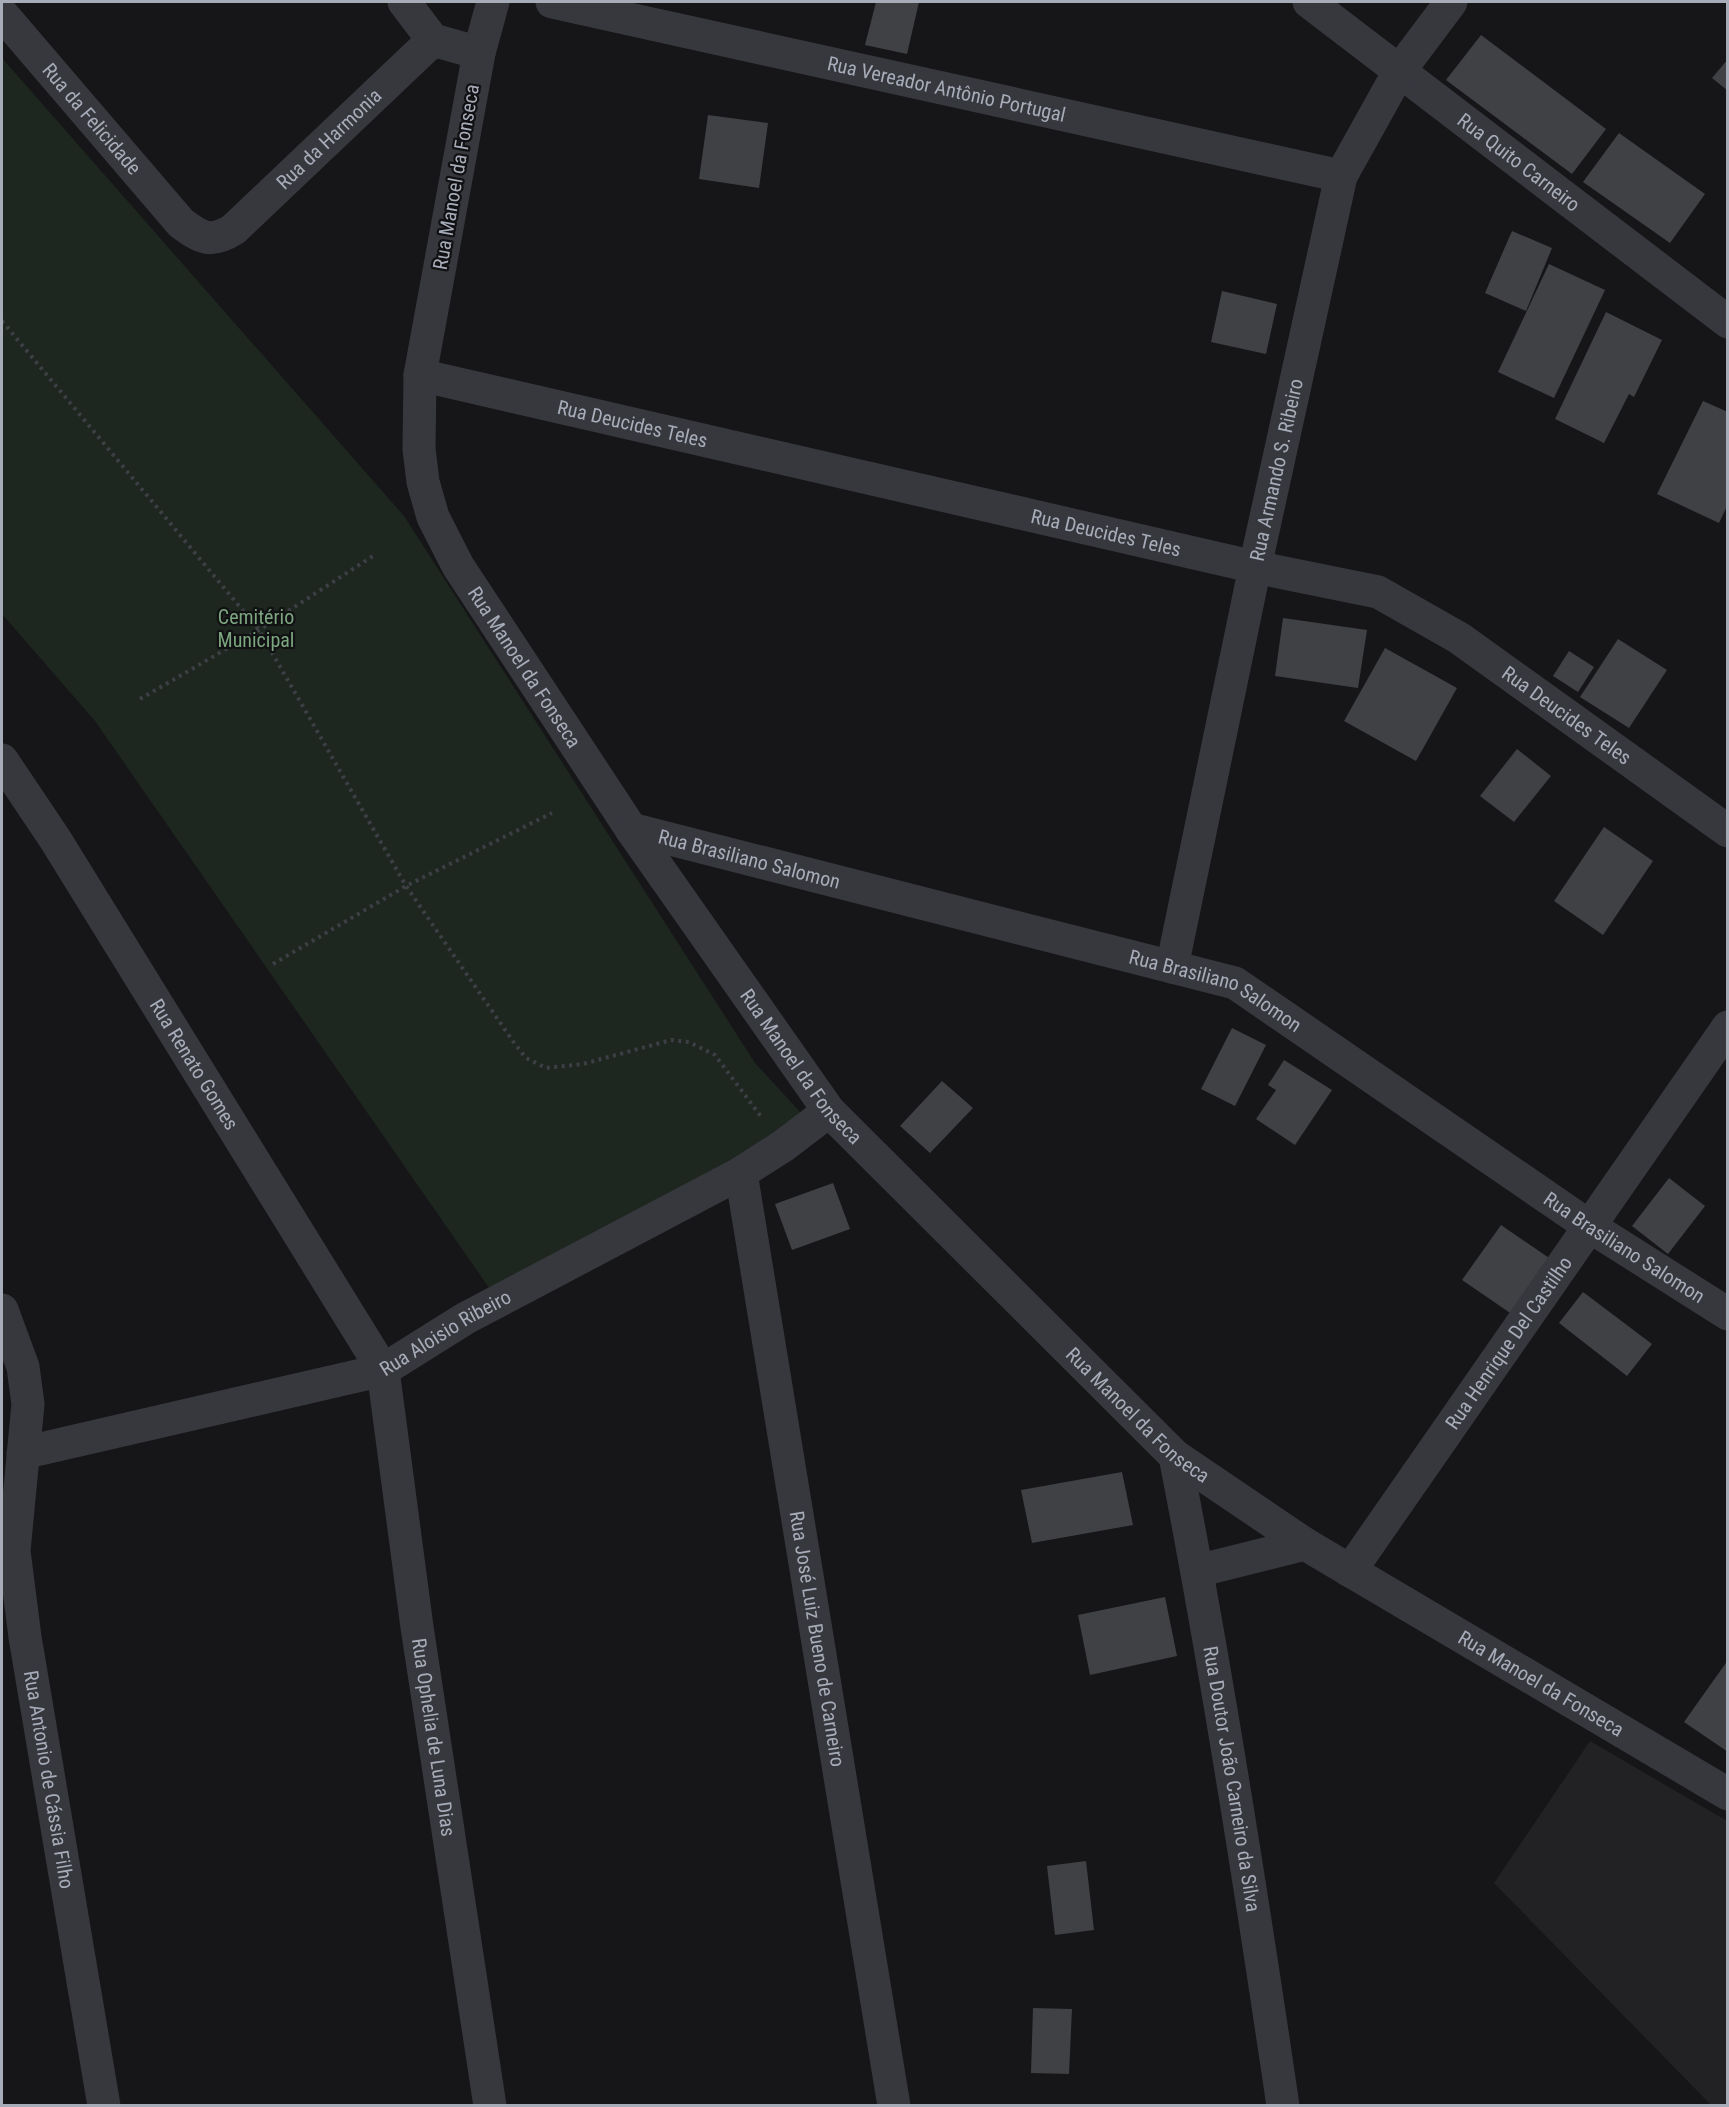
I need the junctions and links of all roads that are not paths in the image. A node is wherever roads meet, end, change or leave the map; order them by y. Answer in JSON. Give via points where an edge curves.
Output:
{"nodes":[{"id":1,"x":404,"y":2,"type":"edge"},
{"id":2,"x":493,"y":2,"type":"edge"},
{"id":3,"x":552,"y":2,"type":"edge"},
{"id":4,"x":1309,"y":2,"type":"edge"},
{"id":5,"x":1451,"y":2,"type":"edge"},
{"id":6,"x":2,"y":14,"type":"edge"},
{"id":7,"x":433,"y":40,"type":"junction"},
{"id":8,"x":479,"y":53,"type":"junction"},
{"id":9,"x":1400,"y":70,"type":"junction"},
{"id":10,"x":1341,"y":176,"type":"junction"},
{"id":11,"x":182,"y":223,"type":"joint"},
{"id":12,"x":1728,"y":322,"type":"edge"},
{"id":13,"x":420,"y":375,"type":"junction"},
{"id":14,"x":1255,"y":567,"type":"junction"},
{"id":15,"x":2,"y":760,"type":"edge"},
{"id":16,"x":631,"y":829,"type":"junction"},
{"id":17,"x":1728,"y":831,"type":"edge"},
{"id":18,"x":1172,"y":967,"type":"junction"},
{"id":19,"x":1728,"y":1027,"type":"edge"},
{"id":20,"x":829,"y":1111,"type":"junction"},
{"id":21,"x":741,"y":1173,"type":"junction"},
{"id":22,"x":1589,"y":1226,"type":"junction"},
{"id":23,"x":2,"y":1310,"type":"edge"},
{"id":24,"x":1728,"y":1314,"type":"edge"},
{"id":25,"x":383,"y":1370,"type":"junction"},
{"id":26,"x":23,"y":1453,"type":"junction"},
{"id":27,"x":1175,"y":1456,"type":"junction"},
{"id":28,"x":1305,"y":1544,"type":"junction"},
{"id":29,"x":1197,"y":1571,"type":"junction"},
{"id":30,"x":1350,"y":1571,"type":"junction"},
{"id":31,"x":1728,"y":1794,"type":"edge"},
{"id":32,"x":104,"y":2106,"type":"edge"},
{"id":33,"x":490,"y":2106,"type":"edge"},
{"id":34,"x":894,"y":2106,"type":"edge"},
{"id":35,"x":1283,"y":2106,"type":"edge"}],
"edges":[{"from":1,"to":7,"type":"street"},
{"from":2,"to":8,"type":"street","name":"Rua Manoel da Fonseca"},
{"from":3,"to":10,"type":"street","name":"Rua Vereador Antônio Portugal"},
{"from":4,"to":9,"type":"street","name":"Rua Quito Carneiro"},
{"from":5,"to":9,"type":"street","name":"Rua Armando S. Ribeiro"},
{"from":6,"to":11,"type":"street","name":"Rua da Felicidade"},
{"from":7,"to":8,"type":"street"},
{"from":7,"to":11,"type":"street","name":"Rua da Harmonia","via":[[234,229],[211,238],[198,236]]},
{"from":8,"to":13,"type":"street","name":"Rua Manoel da Fonseca"},
{"from":9,"to":10,"type":"street","name":"Rua Armando S. Ribeiro"},
{"from":9,"to":12,"type":"street","name":"Rua Quito Carneiro"},
{"from":10,"to":14,"type":"street","name":"Rua Armando S. Ribeiro"},
{"from":13,"to":14,"type":"street","name":"Rua Deucides Teles"},
{"from":13,"to":16,"type":"street","name":"Rua Manoel da Fonseca","via":[[419,449],[433,517],[458,566]]},
{"from":14,"to":17,"type":"street","name":"Rua Deucides Teles","via":[[1378,592],[1460,638]]},
{"from":14,"to":18,"type":"street","name":"Rua Armando S. Ribeiro"},
{"from":15,"to":25,"type":"street","name":"Rua Renato Gomes","via":[[55,839]]},
{"from":16,"to":18,"type":"street","name":"Rua Brasiliano Salomon"},
{"from":16,"to":20,"type":"street","name":"Rua Manoel da Fonseca"},
{"from":18,"to":22,"type":"street","name":"Rua Brasiliano Salomon","via":[[1235,983]]},
{"from":19,"to":22,"type":"street","name":"Rua Henrique Del Castilho"},
{"from":20,"to":21,"type":"street","name":"Rua Aloisio Ribeiro"},
{"from":20,"to":27,"type":"street","name":"Rua Manoel da Fonseca"},
{"from":21,"to":25,"type":"street","name":"Rua Aloisio Ribeiro","via":[[466,1318]]},
{"from":21,"to":34,"type":"street","name":"Rua José Luiz Bueno de Carneiro"},
{"from":22,"to":24,"type":"street","name":"Rua Brasiliano Salomon"},
{"from":22,"to":30,"type":"street","name":"Rua Henrique Del Castilho"},
{"from":23,"to":26,"type":"street","name":"Rua Antonio de Cássia Filho","via":[[23,1367],[28,1404]]},
{"from":25,"to":26,"type":"street","name":"Rua Aloisio Ribeiro"},
{"from":25,"to":33,"type":"street","name":"Rua Ophelia de Luna Dias","via":[[417,1627]]},
{"from":26,"to":32,"type":"street","name":"Rua Antonio de Cássia Filho","via":[[14,1551]]},
{"from":27,"to":28,"type":"street","name":"Rua Manoel da Fonseca"},
{"from":27,"to":29,"type":"street","name":"Rua Doutor João Carneiro da Silva"},
{"from":28,"to":29,"type":"street"},
{"from":28,"to":30,"type":"street","name":"Rua Manoel da Fonseca"},
{"from":29,"to":35,"type":"street","name":"Rua Doutor João Carneiro da Silva"},
{"from":30,"to":31,"type":"street","name":"Rua Manoel da Fonseca"}]}
